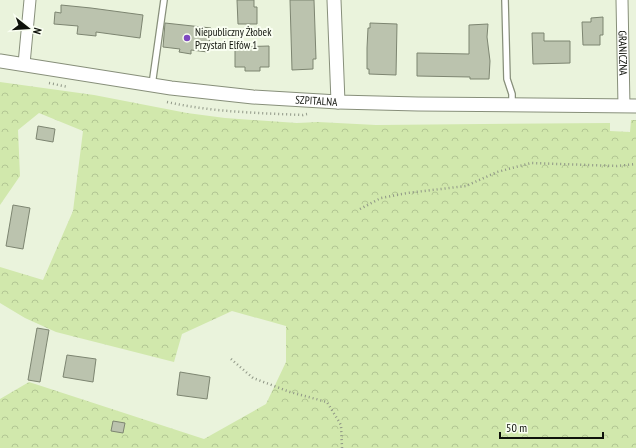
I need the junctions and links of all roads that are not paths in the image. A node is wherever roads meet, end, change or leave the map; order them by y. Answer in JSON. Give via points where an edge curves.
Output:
{"nodes":[{"id":1,"x":30,"y":0,"type":"edge"},
{"id":2,"x":164,"y":0,"type":"edge"},
{"id":3,"x":334,"y":0,"type":"edge"},
{"id":4,"x":505,"y":0,"type":"edge"},
{"id":5,"x":622,"y":0,"type":"edge"},
{"id":6,"x":0,"y":61,"type":"edge"},
{"id":7,"x":24,"y":64,"type":"junction"},
{"id":8,"x":152,"y":85,"type":"junction"},
{"id":9,"x":338,"y":102,"type":"junction"},
{"id":10,"x":512,"y":104,"type":"junction"},
{"id":11,"x":630,"y":106,"type":"edge"}],
"edges":[{"from":1,"to":7,"type":"street"},
{"from":2,"to":8,"type":"lane"},
{"from":3,"to":9,"type":"street"},
{"from":4,"to":10,"type":"lane","via":[[507,79]]},
{"from":5,"to":11,"type":"street","name":"GRANICZNA"},
{"from":6,"to":7,"type":"street","name":"SZPITALNA"},
{"from":7,"to":8,"type":"street","name":"SZPITALNA"},
{"from":8,"to":9,"type":"street","name":"SZPITALNA","via":[[254,97]]},
{"from":9,"to":10,"type":"street","name":"SZPITALNA"},
{"from":10,"to":11,"type":"street","name":"SZPITALNA"}]}
